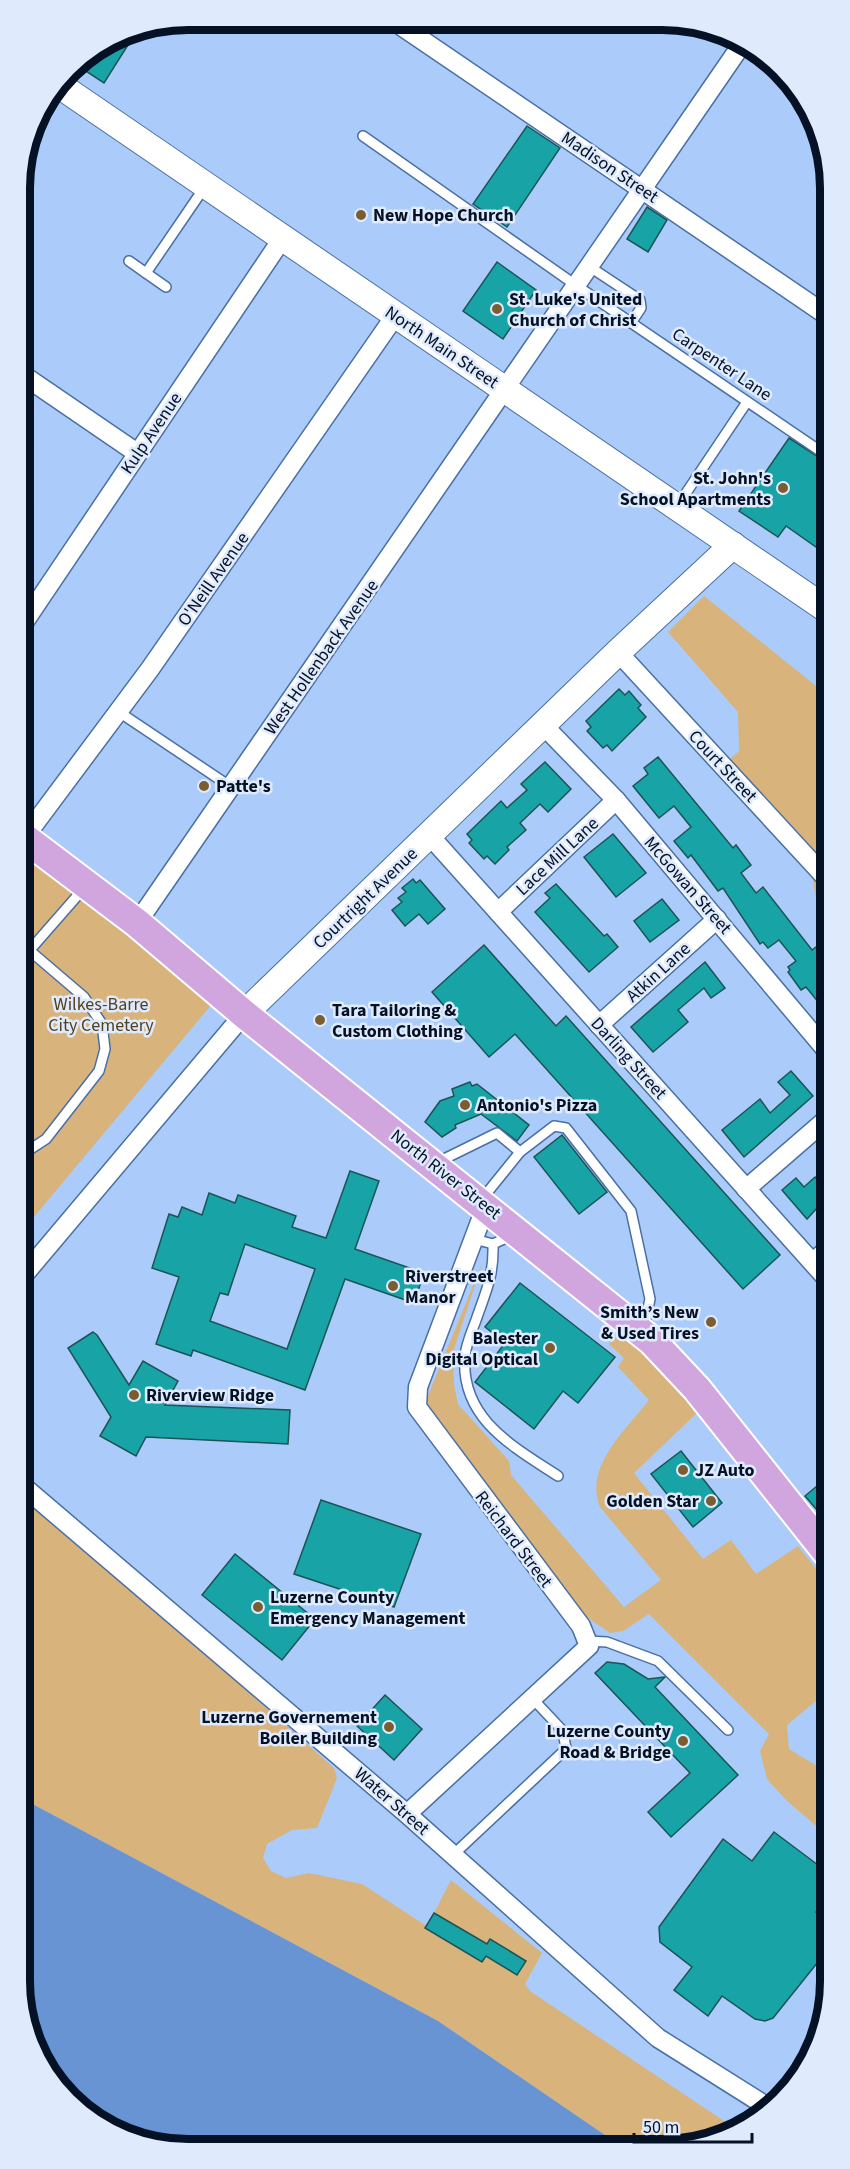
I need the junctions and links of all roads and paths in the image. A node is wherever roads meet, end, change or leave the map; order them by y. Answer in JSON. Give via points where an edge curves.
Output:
{"nodes":[{"id":1,"x":407,"y":30,"type":"edge"},
{"id":2,"x":738,"y":50,"type":"edge"},
{"id":3,"x":65,"y":89,"type":"edge"},
{"id":4,"x":363,"y":136,"type":"dead end"},
{"id":5,"x":206,"y":186,"type":"junction"},
{"id":6,"x":643,"y":190,"type":"junction"},
{"id":7,"x":282,"y":239,"type":"junction"},
{"id":8,"x":129,"y":261,"type":"dead end"},
{"id":9,"x":590,"y":267,"type":"junction"},
{"id":10,"x":146,"y":273,"type":"junction"},
{"id":11,"x":577,"y":286,"type":"junction"},
{"id":12,"x":166,"y":287,"type":"dead end"},
{"id":13,"x":820,"y":311,"type":"edge"},
{"id":14,"x":395,"y":316,"type":"junction"},
{"id":15,"x":631,"y":323,"type":"junction"},
{"id":16,"x":30,"y":380,"type":"edge"},
{"id":17,"x":505,"y":390,"type":"junction"},
{"id":18,"x":747,"y":402,"type":"junction"},
{"id":19,"x":820,"y":451,"type":"edge"},
{"id":20,"x":137,"y":453,"type":"junction"},
{"id":21,"x":677,"y":507,"type":"junction"},
{"id":22,"x":733,"y":545,"type":"junction"},
{"id":23,"x":820,"y":605,"type":"edge"},
{"id":24,"x":30,"y":614,"type":"edge"},
{"id":25,"x":618,"y":652,"type":"junction"},
{"id":26,"x":118,"y":712,"type":"junction"},
{"id":27,"x":544,"y":726,"type":"junction"},
{"id":28,"x":231,"y":787,"type":"junction"},
{"id":29,"x":616,"y":800,"type":"junction"},
{"id":30,"x":30,"y":828,"type":"edge"},
{"id":31,"x":430,"y":836,"type":"junction"},
{"id":32,"x":30,"y":842,"type":"edge"},
{"id":33,"x":820,"y":871,"type":"edge"},
{"id":34,"x":87,"y":885,"type":"junction"},
{"id":35,"x":498,"y":912,"type":"junction"},
{"id":36,"x":717,"y":919,"type":"junction"},
{"id":37,"x":137,"y":923,"type":"junction"},
{"id":38,"x":30,"y":951,"type":"edge"},
{"id":39,"x":30,"y":959,"type":"edge"},
{"id":40,"x":244,"y":1014,"type":"junction"},
{"id":41,"x":599,"y":1024,"type":"junction"},
{"id":42,"x":820,"y":1043,"type":"edge"},
{"id":43,"x":820,"y":1126,"type":"edge"},
{"id":44,"x":30,"y":1149,"type":"edge"},
{"id":45,"x":520,"y":1152,"type":"junction"},
{"id":46,"x":434,"y":1164,"type":"junction"},
{"id":47,"x":746,"y":1189,"type":"junction"},
{"id":48,"x":483,"y":1203,"type":"junction"},
{"id":49,"x":502,"y":1235,"type":"junction"},
{"id":50,"x":474,"y":1239,"type":"junction"},
{"id":51,"x":820,"y":1256,"type":"edge"},
{"id":52,"x":813,"y":1262,"type":"junction"},
{"id":53,"x":30,"y":1268,"type":"edge"},
{"id":54,"x":820,"y":1270,"type":"edge"},
{"id":55,"x":642,"y":1333,"type":"junction"},
{"id":56,"x":558,"y":1476,"type":"dead end"},
{"id":57,"x":30,"y":1492,"type":"edge"},
{"id":58,"x":820,"y":1544,"type":"edge"},
{"id":59,"x":587,"y":1641,"type":"junction"},
{"id":60,"x":532,"y":1698,"type":"junction"},
{"id":61,"x":728,"y":1730,"type":"dead end"},
{"id":62,"x":407,"y":1814,"type":"junction"},
{"id":63,"x":453,"y":1856,"type":"junction"},
{"id":64,"x":762,"y":2103,"type":"edge"}],
"edges":[{"from":1,"to":6,"type":"street","name":"Madison Street"},
{"from":2,"to":6,"type":"street","name":"West Hollenback Avenue"},
{"from":3,"to":5,"type":"main road","name":"North Main Street"},
{"from":4,"to":11,"type":"lane","name":"Carpenter Lane"},
{"from":5,"to":7,"type":"main road","name":"North Main Street"},
{"from":5,"to":10,"type":"lane"},
{"from":6,"to":9,"type":"street","name":"West Hollenback Avenue"},
{"from":6,"to":13,"type":"street","name":"Madison Street"},
{"from":7,"to":14,"type":"main road","name":"North Main Street"},
{"from":7,"to":20,"type":"street","name":"Kulp Avenue"},
{"from":8,"to":10,"type":"lane"},
{"from":9,"to":11,"type":"street","name":"West Hollenback Avenue"},
{"from":9,"to":15,"type":"lane","via":[[640,300],[641,308]]},
{"from":10,"to":12,"type":"lane"},
{"from":11,"to":15,"type":"lane","name":"Carpenter Lane"},
{"from":11,"to":17,"type":"street","name":"West Hollenback Avenue"},
{"from":14,"to":17,"type":"main road","name":"North Main Street"},
{"from":14,"to":26,"type":"street","name":"O'Neill Avenue"},
{"from":15,"to":18,"type":"lane","name":"Carpenter Lane"},
{"from":16,"to":20,"type":"street"},
{"from":17,"to":21,"type":"main road","name":"North Main Street"},
{"from":17,"to":28,"type":"street","name":"West Hollenback Avenue"},
{"from":18,"to":19,"type":"lane","name":"Carpenter Lane"},
{"from":18,"to":21,"type":"lane"},
{"from":20,"to":24,"type":"street","name":"Kulp Avenue"},
{"from":21,"to":22,"type":"main road","name":"North Main Street"},
{"from":22,"to":23,"type":"main road","name":"North Main Street"},
{"from":22,"to":25,"type":"main road","name":"Courtright Avenue"},
{"from":25,"to":27,"type":"main road","name":"Courtright Avenue"},
{"from":25,"to":33,"type":"street","name":"Court Street"},
{"from":26,"to":28,"type":"lane"},
{"from":26,"to":30,"type":"street","name":"O'Neill Avenue"},
{"from":27,"to":29,"type":"street","name":"McGowan Street"},
{"from":27,"to":31,"type":"main road","name":"Courtright Avenue"},
{"from":28,"to":37,"type":"street","name":"West Hollenback Avenue"},
{"from":29,"to":35,"type":"street","name":"Lace Mill Lane"},
{"from":29,"to":36,"type":"street","name":"McGowan Street"},
{"from":31,"to":35,"type":"street","name":"Darling Street"},
{"from":31,"to":40,"type":"main road","name":"Courtright Avenue"},
{"from":32,"to":34,"type":"main road","name":"North River Street"},
{"from":34,"to":37,"type":"main road","name":"North River Street"},
{"from":34,"to":38,"type":"lane"},
{"from":35,"to":41,"type":"street","name":"Darling Street"},
{"from":36,"to":41,"type":"street","name":"Atkin Lane"},
{"from":36,"to":42,"type":"street","name":"McGowan Street"},
{"from":37,"to":40,"type":"main road","name":"North River Street"},
{"from":39,"to":44,"type":"lane","via":[[84,997],[102,1024],[105,1049],[99,1071],[46,1139]]},
{"from":40,"to":46,"type":"main road","name":"North River Street"},
{"from":40,"to":53,"type":"street","name":"Courtright Avenue"},
{"from":41,"to":47,"type":"street","name":"Darling Street"},
{"from":43,"to":47,"type":"street"},
{"from":45,"to":46,"type":"lane","via":[[496,1133]]},
{"from":45,"to":48,"type":"lane"},
{"from":45,"to":55,"type":"lane","via":[[554,1126],[566,1128],[631,1211],[650,1299]]},
{"from":46,"to":48,"type":"main road","name":"North River Street"},
{"from":47,"to":52,"type":"street","name":"Darling Street"},
{"from":48,"to":49,"type":"main road","name":"North River Street"},
{"from":48,"to":50,"type":"street","name":"Reichard Street"},
{"from":49,"to":50,"type":"lane"},
{"from":49,"to":55,"type":"main road","name":"North River Street"},
{"from":49,"to":56,"type":"lane","via":[[465,1353],[465,1379],[476,1408],[505,1441]]},
{"from":50,"to":59,"type":"street","name":"Reichard Street","via":[[418,1387],[417,1407],[581,1626]]},
{"from":51,"to":52,"type":"street"},
{"from":52,"to":54,"type":"street","name":"Darling Street"},
{"from":55,"to":58,"type":"main road","name":"North River Street","via":[[697,1389]]},
{"from":57,"to":62,"type":"street","name":"Water Street"},
{"from":59,"to":60,"type":"street","via":[[588,1646]]},
{"from":59,"to":61,"type":"lane","via":[[607,1642],[658,1661]]},
{"from":60,"to":62,"type":"street"},
{"from":60,"to":63,"type":"lane","via":[[563,1731],[566,1749]]},
{"from":62,"to":63,"type":"street","name":"Water Street"},
{"from":63,"to":64,"type":"street","name":"Water Street","via":[[658,2038]]}]}
